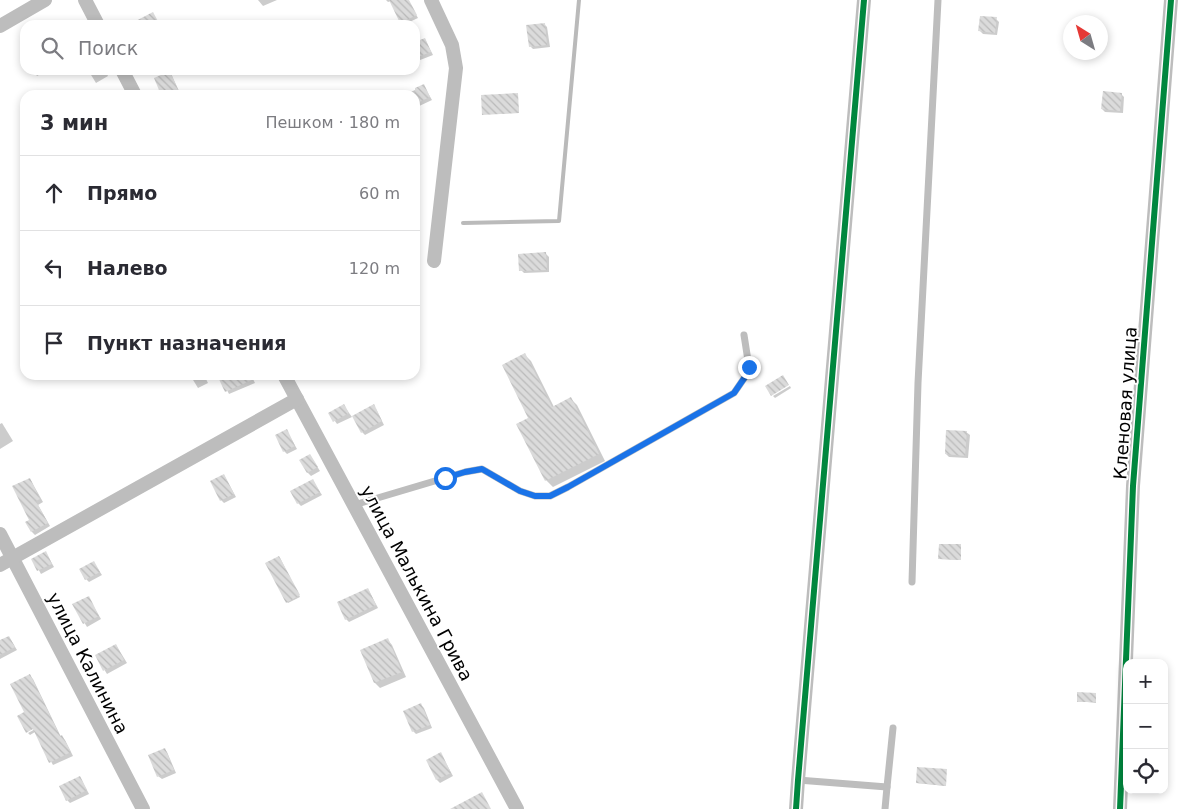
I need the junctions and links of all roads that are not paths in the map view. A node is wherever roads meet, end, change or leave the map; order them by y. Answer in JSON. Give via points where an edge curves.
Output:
{"nodes":[{"id":1,"x":45,"y":0,"type":"edge"},
{"id":2,"x":85,"y":0,"type":"edge"},
{"id":3,"x":431,"y":0,"type":"edge"},
{"id":4,"x":864,"y":0,"type":"edge"},
{"id":5,"x":938,"y":0,"type":"edge"},
{"id":6,"x":1171,"y":0,"type":"edge"},
{"id":7,"x":95,"y":20,"type":"edge"},
{"id":8,"x":0,"y":26,"type":"edge"},
{"id":9,"x":125,"y":75,"type":"edge"},
{"id":10,"x":132,"y":90,"type":"edge"},
{"id":11,"x":434,"y":261,"type":"dead end"},
{"id":12,"x":744,"y":335,"type":"dead end"},
{"id":13,"x":287,"y":380,"type":"edge"},
{"id":14,"x":297,"y":399,"type":"junction"},
{"id":15,"x":354,"y":505,"type":"junction"},
{"id":16,"x":0,"y":534,"type":"edge"},
{"id":17,"x":13,"y":558,"type":"junction"},
{"id":18,"x":0,"y":565,"type":"edge"},
{"id":19,"x":912,"y":582,"type":"dead end"},
{"id":20,"x":893,"y":728,"type":"dead end"},
{"id":21,"x":798,"y":780,"type":"junction"},
{"id":22,"x":887,"y":786,"type":"junction"},
{"id":23,"x":143,"y":809,"type":"edge"},
{"id":24,"x":518,"y":809,"type":"edge"},
{"id":25,"x":796,"y":809,"type":"edge"},
{"id":26,"x":886,"y":809,"type":"edge"},
{"id":27,"x":1120,"y":809,"type":"edge"}],
"edges":[{"from":1,"to":8,"type":"street"},
{"from":2,"to":7,"type":"street"},
{"from":3,"to":11,"type":"street","via":[[452,44],[456,68]]},
{"from":4,"to":21,"type":"street"},
{"from":5,"to":19,"type":"lane","via":[[918,383]]},
{"from":6,"to":27,"type":"street","name":"Кленовая улица","via":[[1134,486]]},
{"from":9,"to":10,"type":"street"},
{"from":12,"to":15,"type":"lane","via":[[749,367],[734,393],[550,496],[520,491],[482,469]]},
{"from":13,"to":14,"type":"street","name":"улица Малькина Грива"},
{"from":14,"to":15,"type":"street","name":"улица Малькина Грива"},
{"from":14,"to":17,"type":"street"},
{"from":15,"to":24,"type":"street","name":"улица Малькина Грива"},
{"from":16,"to":17,"type":"street","name":"улица Калинина"},
{"from":17,"to":18,"type":"street"},
{"from":17,"to":23,"type":"street","name":"улица Калинина"},
{"from":20,"to":22,"type":"lane"},
{"from":21,"to":22,"type":"lane"},
{"from":21,"to":25,"type":"street"},
{"from":22,"to":26,"type":"lane"}]}
